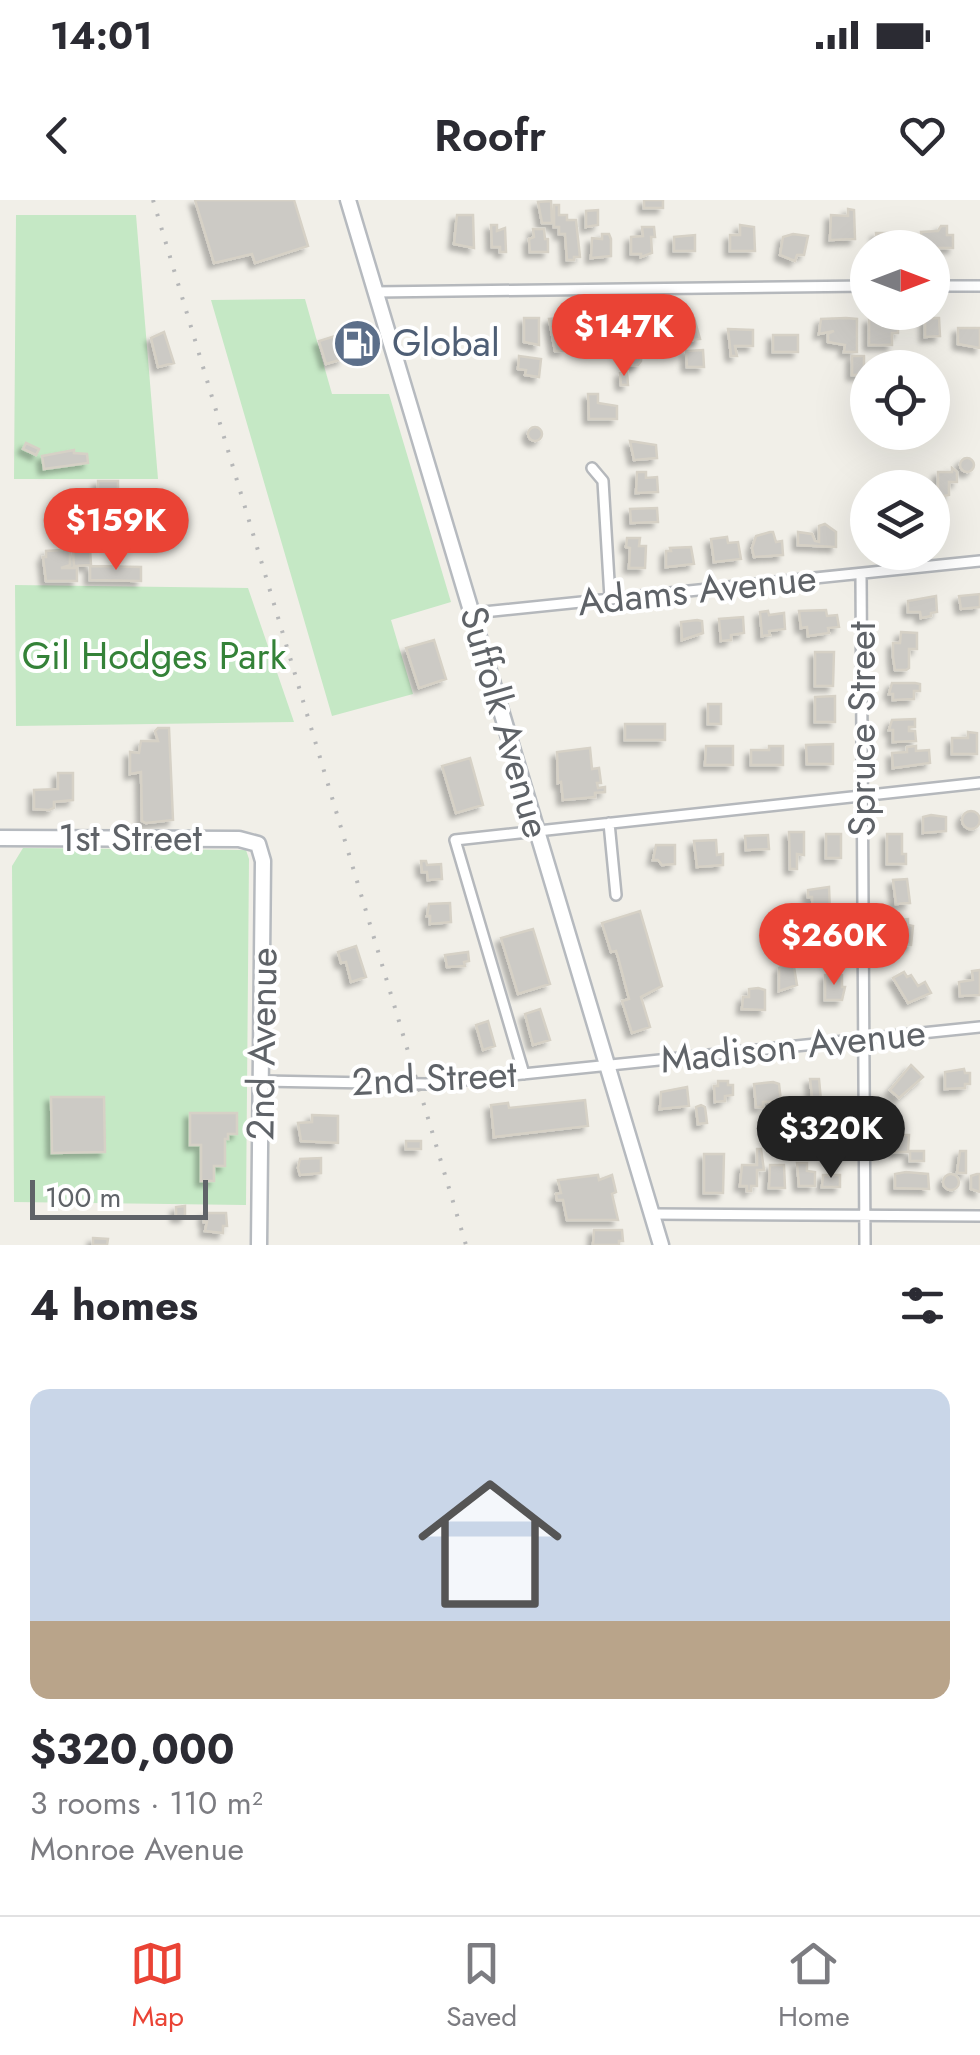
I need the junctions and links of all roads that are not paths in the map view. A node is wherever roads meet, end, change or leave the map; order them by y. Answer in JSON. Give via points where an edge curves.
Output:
{"nodes":[{"id":1,"x":348,"y":200,"type":"edge"},
{"id":2,"x":850,"y":286,"type":"edge"},
{"id":3,"x":950,"y":286,"type":"edge"},
{"id":4,"x":980,"y":286,"type":"edge"},
{"id":5,"x":376,"y":292,"type":"junction"},
{"id":6,"x":592,"y":468,"type":"dead end"},
{"id":7,"x":980,"y":562,"type":"edge"},
{"id":8,"x":862,"y":574,"type":"junction"},
{"id":9,"x":610,"y":598,"type":"junction"},
{"id":10,"x":474,"y":613,"type":"junction"},
{"id":11,"x":980,"y":783,"type":"edge"},
{"id":12,"x":862,"y":796,"type":"junction"},
{"id":13,"x":609,"y":823,"type":"junction"},
{"id":14,"x":536,"y":830,"type":"junction"},
{"id":15,"x":0,"y":838,"type":"edge"},
{"id":16,"x":258,"y":844,"type":"joint"},
{"id":17,"x":616,"y":894,"type":"dead end"},
{"id":18,"x":980,"y":1027,"type":"edge"},
{"id":19,"x":864,"y":1039,"type":"junction"},
{"id":20,"x":606,"y":1066,"type":"junction"},
{"id":21,"x":524,"y":1074,"type":"junction"},
{"id":22,"x":262,"y":1081,"type":"junction"},
{"id":23,"x":652,"y":1214,"type":"junction"},
{"id":24,"x":865,"y":1214,"type":"junction"},
{"id":25,"x":980,"y":1216,"type":"edge"},
{"id":26,"x":259,"y":1245,"type":"edge"},
{"id":27,"x":661,"y":1245,"type":"edge"},
{"id":28,"x":865,"y":1245,"type":"edge"}],
"edges":[{"from":1,"to":5,"type":"main road","name":"Suffolk Avenue"},
{"from":2,"to":5,"type":"street"},
{"from":3,"to":4,"type":"street"},
{"from":5,"to":10,"type":"main road","name":"Suffolk Avenue"},
{"from":6,"to":9,"type":"street","via":[[604,481]]},
{"from":7,"to":8,"type":"street","name":"Adams Avenue"},
{"from":8,"to":9,"type":"street","name":"Adams Avenue"},
{"from":8,"to":12,"type":"street","name":"Spruce Street"},
{"from":9,"to":10,"type":"street","name":"Adams Avenue"},
{"from":10,"to":14,"type":"main road","name":"Suffolk Avenue"},
{"from":11,"to":12,"type":"street"},
{"from":12,"to":13,"type":"street"},
{"from":12,"to":19,"type":"street","name":"Spruce Street"},
{"from":13,"to":14,"type":"street"},
{"from":13,"to":17,"type":"street"},
{"from":14,"to":20,"type":"main road","name":"Suffolk Avenue"},
{"from":14,"to":21,"type":"street","via":[[455,840]]},
{"from":15,"to":16,"type":"main road","name":"1st Street"},
{"from":16,"to":22,"type":"main road","name":"2nd Avenue"},
{"from":18,"to":19,"type":"street","name":"Madison Avenue"},
{"from":19,"to":20,"type":"street","name":"Madison Avenue"},
{"from":19,"to":24,"type":"street","name":"Spruce Street"},
{"from":20,"to":21,"type":"street","name":"2nd Street"},
{"from":20,"to":23,"type":"main road","name":"Suffolk Avenue"},
{"from":21,"to":22,"type":"street","name":"2nd Street","via":[[418,1085]]},
{"from":22,"to":26,"type":"main road","name":"2nd Avenue"},
{"from":23,"to":24,"type":"street"},
{"from":23,"to":27,"type":"main road","name":"Suffolk Avenue"},
{"from":24,"to":25,"type":"street"},
{"from":24,"to":28,"type":"street","name":"Spruce Street"}]}
